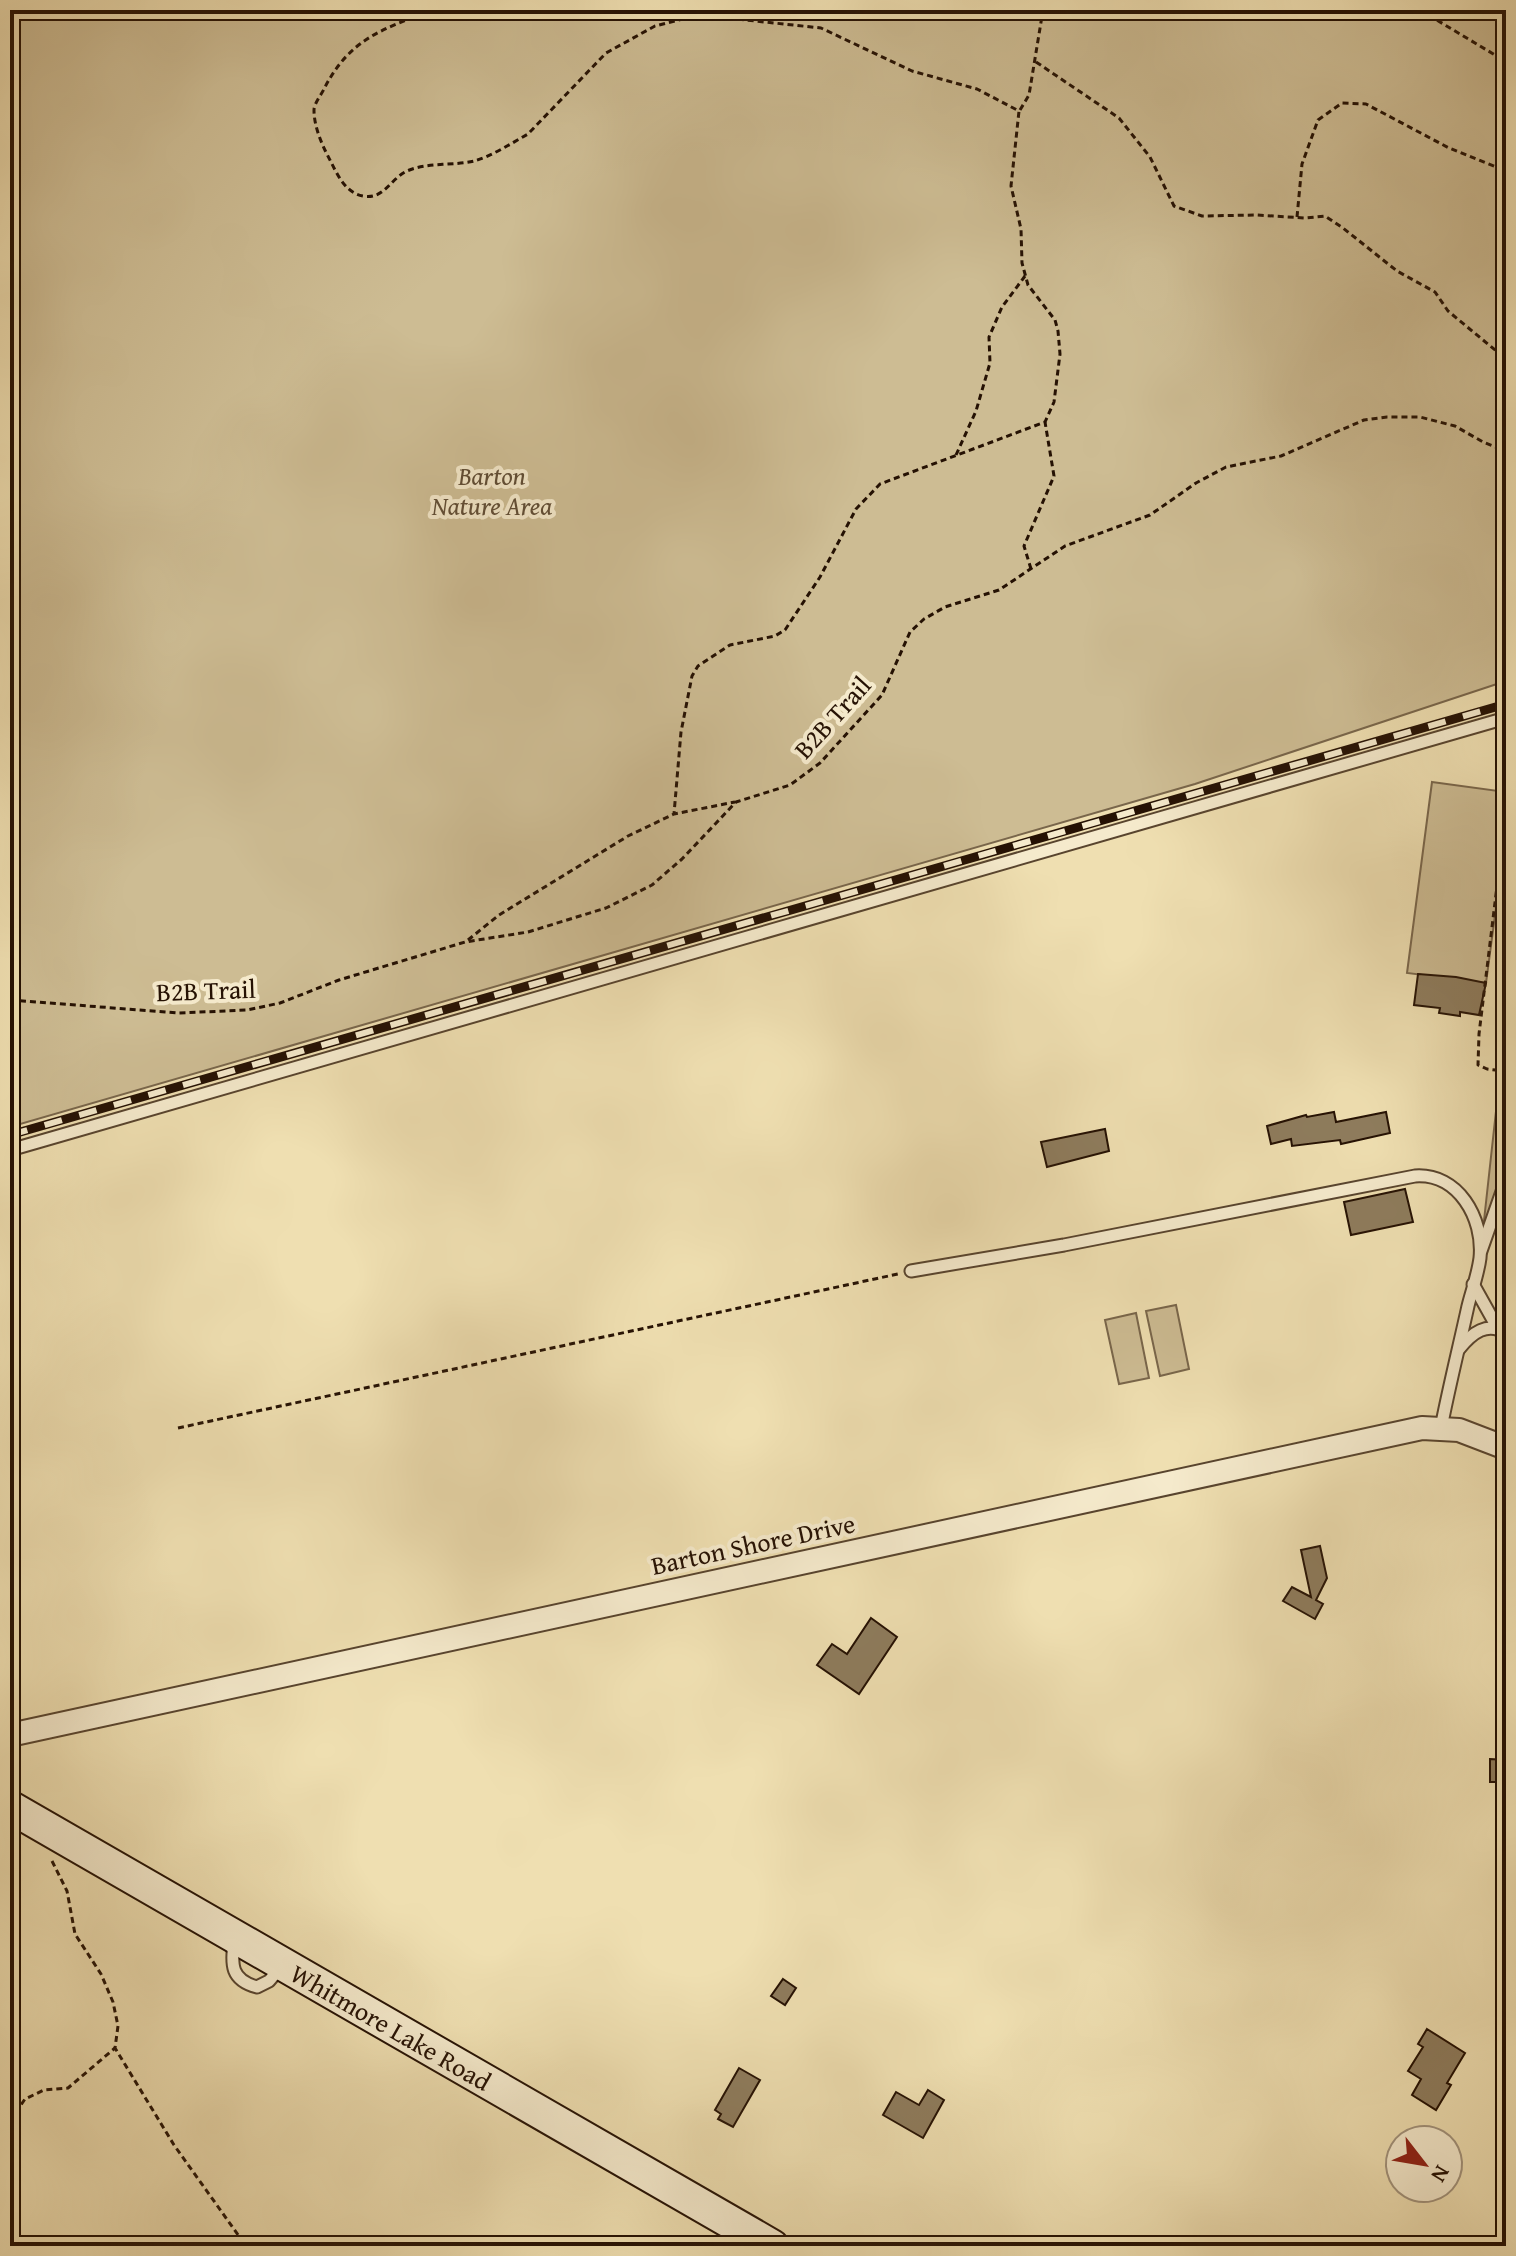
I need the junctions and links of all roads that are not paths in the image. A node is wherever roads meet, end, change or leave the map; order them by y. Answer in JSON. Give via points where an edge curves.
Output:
{"nodes":[{"id":1,"x":1506,"y":718,"type":"edge"},
{"id":2,"x":10,"y":1150,"type":"edge"},
{"id":3,"x":1506,"y":1180,"type":"edge"},
{"id":4,"x":1480,"y":1257,"type":"junction"},
{"id":5,"x":911,"y":1271,"type":"road end"},
{"id":6,"x":1473,"y":1283,"type":"junction"},
{"id":7,"x":1501,"y":1330,"type":"edge"},
{"id":8,"x":1459,"y":1349,"type":"junction"},
{"id":9,"x":1441,"y":1428,"type":"junction"},
{"id":10,"x":1506,"y":1448,"type":"edge"},
{"id":11,"x":10,"y":1735,"type":"edge"},
{"id":12,"x":10,"y":1807,"type":"edge"},
{"id":13,"x":772,"y":2246,"type":"edge"}],
"edges":[{"from":1,"to":2,"type":"lane"},
{"from":3,"to":4,"type":"lane"},
{"from":4,"to":5,"type":"lane","via":[[1464,1199],[1446,1182],[1420,1176]]},
{"from":4,"to":6,"type":"lane"},
{"from":6,"to":7,"type":"lane"},
{"from":6,"to":8,"type":"lane"},
{"from":7,"to":8,"type":"lane","via":[[1478,1332]]},
{"from":8,"to":9,"type":"lane"},
{"from":9,"to":10,"type":"street","name":"Barton Shore Drive"},
{"from":9,"to":11,"type":"street","name":"Barton Shore Drive","via":[[1305,1452]]},
{"from":12,"to":13,"type":"street","name":"Whitmore Lake Road"}]}
